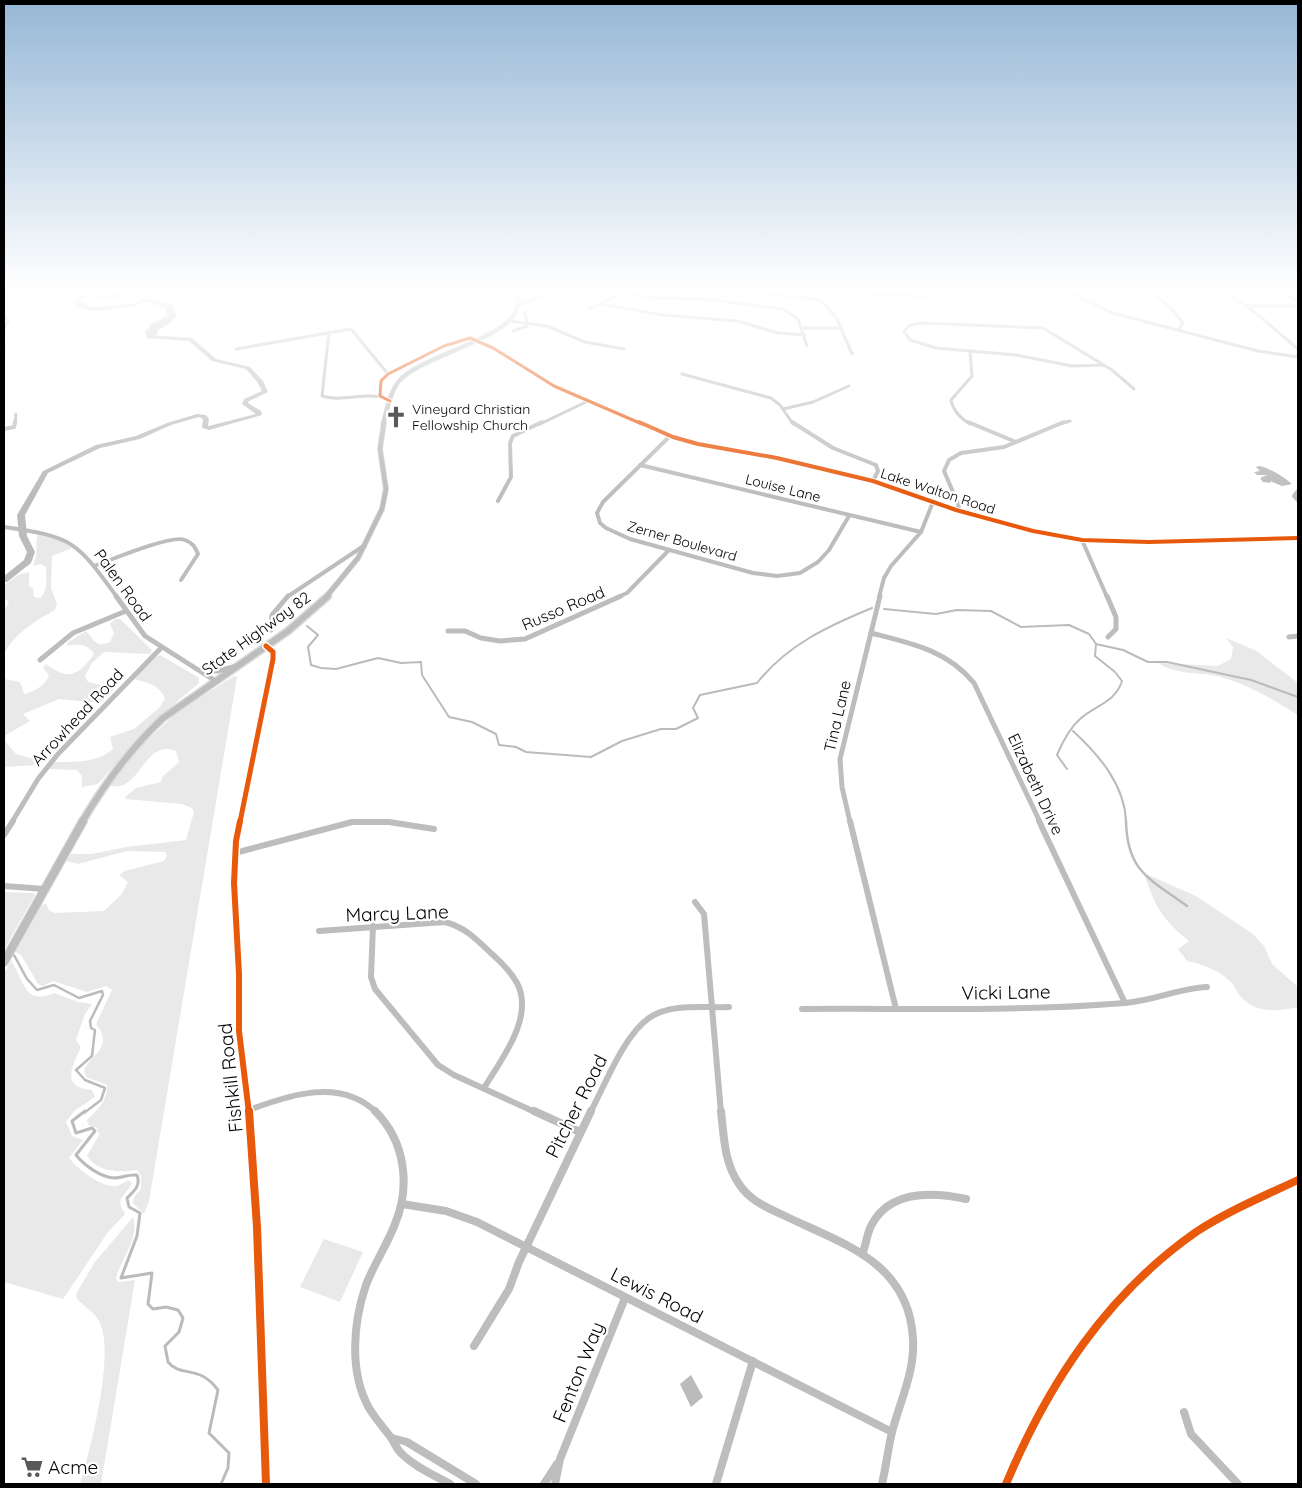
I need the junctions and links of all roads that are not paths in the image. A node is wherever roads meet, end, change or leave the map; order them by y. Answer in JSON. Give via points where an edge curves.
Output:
{"nodes":[{"id":1,"x":326,"y":358,"type":"edge"},
{"id":2,"x":376,"y":358,"type":"edge"},
{"id":3,"x":420,"y":358,"type":"edge"},
{"id":4,"x":431,"y":358,"type":"edge"},
{"id":5,"x":508,"y":358,"type":"edge"},
{"id":6,"x":972,"y":358,"type":"edge"},
{"id":7,"x":1034,"y":358,"type":"edge"},
{"id":8,"x":1092,"y":358,"type":"edge"},
{"id":9,"x":1104,"y":365,"type":"junction"},
{"id":10,"x":388,"y":374,"type":"junction"},
{"id":11,"x":682,"y":374,"type":"dead end"},
{"id":12,"x":849,"y":386,"type":"dead end"},
{"id":13,"x":1134,"y":388,"type":"dead end"},
{"id":14,"x":381,"y":397,"type":"junction"},
{"id":15,"x":390,"y":400,"type":"junction"},
{"id":16,"x":588,"y":401,"type":"junction"},
{"id":17,"x":783,"y":409,"type":"junction"},
{"id":18,"x":16,"y":414,"type":"dead end"},
{"id":19,"x":1070,"y":421,"type":"dead end"},
{"id":20,"x":4,"y":429,"type":"edge"},
{"id":21,"x":670,"y":436,"type":"junction"},
{"id":22,"x":1016,"y":442,"type":"junction"},
{"id":23,"x":640,"y":465,"type":"junction"},
{"id":24,"x":872,"y":481,"type":"junction"},
{"id":25,"x":1298,"y":490,"type":"edge"},
{"id":26,"x":1298,"y":500,"type":"edge"},
{"id":27,"x":498,"y":501,"type":"dead end"},
{"id":28,"x":934,"y":502,"type":"junction"},
{"id":29,"x":956,"y":510,"type":"junction"},
{"id":30,"x":849,"y":516,"type":"junction"},
{"id":31,"x":4,"y":527,"type":"edge"},
{"id":32,"x":922,"y":532,"type":"junction"},
{"id":33,"x":1298,"y":538,"type":"edge"},
{"id":34,"x":1082,"y":540,"type":"junction"},
{"id":35,"x":365,"y":544,"type":"junction"},
{"id":36,"x":669,"y":550,"type":"junction"},
{"id":37,"x":94,"y":566,"type":"junction"},
{"id":38,"x":181,"y":580,"type":"dead end"},
{"id":39,"x":126,"y":611,"type":"junction"},
{"id":40,"x":272,"y":630,"type":"dead end"},
{"id":41,"x":448,"y":631,"type":"dead end"},
{"id":42,"x":871,"y":633,"type":"junction"},
{"id":43,"x":1298,"y":636,"type":"edge"},
{"id":44,"x":1108,"y":637,"type":"dead end"},
{"id":45,"x":1289,"y":637,"type":"dead end"},
{"id":46,"x":266,"y":646,"type":"junction"},
{"id":47,"x":161,"y":648,"type":"junction"},
{"id":48,"x":40,"y":660,"type":"dead end"},
{"id":49,"x":233,"y":667,"type":"junction"},
{"id":50,"x":198,"y":670,"type":"junction"},
{"id":51,"x":214,"y":680,"type":"junction"},
{"id":52,"x":434,"y":829,"type":"dead end"},
{"id":53,"x":4,"y":835,"type":"edge"},
{"id":54,"x":235,"y":853,"type":"junction"},
{"id":55,"x":4,"y":886,"type":"edge"},
{"id":56,"x":45,"y":889,"type":"junction"},
{"id":57,"x":695,"y":902,"type":"dead end"},
{"id":58,"x":374,"y":926,"type":"junction"},
{"id":59,"x":319,"y":931,"type":"dead end"},
{"id":60,"x":4,"y":962,"type":"edge"},
{"id":61,"x":1207,"y":987,"type":"dead end"},
{"id":62,"x":1124,"y":1003,"type":"junction"},
{"id":63,"x":729,"y":1007,"type":"dead end"},
{"id":64,"x":712,"y":1008,"type":"junction"},
{"id":65,"x":802,"y":1009,"type":"dead end"},
{"id":66,"x":896,"y":1009,"type":"junction"},
{"id":67,"x":484,"y":1088,"type":"junction"},
{"id":68,"x":249,"y":1110,"type":"junction"},
{"id":69,"x":580,"y":1132,"type":"junction"},
{"id":70,"x":966,"y":1199,"type":"dead end"},
{"id":71,"x":402,"y":1204,"type":"junction"},
{"id":72,"x":526,"y":1246,"type":"junction"},
{"id":73,"x":864,"y":1252,"type":"junction"},
{"id":74,"x":626,"y":1298,"type":"junction"},
{"id":75,"x":474,"y":1346,"type":"dead end"},
{"id":76,"x":753,"y":1361,"type":"junction"},
{"id":77,"x":1184,"y":1412,"type":"dead end"},
{"id":78,"x":892,"y":1432,"type":"junction"},
{"id":79,"x":392,"y":1438,"type":"junction"},
{"id":80,"x":560,"y":1459,"type":"junction"},
{"id":81,"x":266,"y":1484,"type":"edge"},
{"id":82,"x":450,"y":1484,"type":"edge"},
{"id":83,"x":476,"y":1484,"type":"edge"},
{"id":84,"x":544,"y":1484,"type":"edge"},
{"id":85,"x":555,"y":1484,"type":"edge"},
{"id":86,"x":716,"y":1484,"type":"edge"},
{"id":87,"x":882,"y":1484,"type":"edge"},
{"id":88,"x":1238,"y":1484,"type":"edge"}],
"edges":[{"from":1,"to":14,"type":"street","via":[[322,396],[336,398],[367,394]]},
{"from":2,"to":10,"type":"street"},
{"from":3,"to":10,"type":"street"},
{"from":4,"to":15,"type":"main road","name":"State Highway 82","via":[[409,371],[393,389]]},
{"from":5,"to":16,"type":"street","name":"Lake Walton Road","via":[[554,386]]},
{"from":6,"to":22,"type":"street","via":[[971,380],[952,397],[952,408],[970,424]]},
{"from":7,"to":9,"type":"street","via":[[1072,366]]},
{"from":8,"to":9,"type":"street"},
{"from":9,"to":13,"type":"street"},
{"from":10,"to":14,"type":"street","via":[[381,381]]},
{"from":11,"to":17,"type":"street","via":[[763,395]]},
{"from":12,"to":17,"type":"street","via":[[813,402]]},
{"from":14,"to":15,"type":"street"},
{"from":15,"to":35,"type":"main road","name":"State Highway 82","via":[[380,449],[386,482],[383,502]]},
{"from":16,"to":21,"type":"street","name":"Lake Walton Road"},
{"from":16,"to":27,"type":"street","via":[[513,436],[510,443],[511,476]]},
{"from":17,"to":24,"type":"street","via":[[792,423],[828,445],[876,465],[878,471]]},
{"from":18,"to":20,"type":"street","via":[[14,427]]},
{"from":19,"to":22,"type":"street"},
{"from":21,"to":23,"type":"street","name":"Zerner Boulevard"},
{"from":21,"to":24,"type":"street","name":"Lake Walton Road"},
{"from":22,"to":29,"type":"street","via":[[1003,447],[962,452],[947,461],[944,471],[960,506]]},
{"from":23,"to":30,"type":"street","name":"Louise Lane"},
{"from":23,"to":36,"type":"street","name":"Zerner Boulevard","via":[[603,502],[597,513],[598,519],[616,534]]},
{"from":24,"to":28,"type":"street","name":"Lake Walton Road"},
{"from":25,"to":26,"type":"street","via":[[1294,496]]},
{"from":28,"to":29,"type":"street","name":"Lake Walton Road"},
{"from":28,"to":32,"type":"street","name":"Tina Lane"},
{"from":29,"to":34,"type":"street","name":"Lake Walton Road","via":[[1033,531]]},
{"from":30,"to":32,"type":"street","name":"Louise Lane"},
{"from":30,"to":36,"type":"street","name":"Zerner Boulevard","via":[[818,562],[810,569],[789,575],[761,575]]},
{"from":31,"to":37,"type":"street","name":"Palen Road","via":[[64,538]]},
{"from":32,"to":42,"type":"street","name":"Tina Lane","via":[[884,578]]},
{"from":33,"to":34,"type":"street","name":"Lake Walton Road","via":[[1207,542]]},
{"from":34,"to":44,"type":"street","via":[[1116,617],[1116,629]]},
{"from":35,"to":40,"type":"street","via":[[288,596],[272,615]]},
{"from":35,"to":46,"type":"main road","name":"State Highway 82","via":[[351,568],[328,595]]},
{"from":36,"to":41,"type":"street","name":"Russo Road","via":[[627,593],[525,639],[500,641],[480,638],[465,631]]},
{"from":37,"to":38,"type":"street","via":[[179,538],[195,546],[198,554]]},
{"from":37,"to":39,"type":"street","name":"Palen Road"},
{"from":39,"to":47,"type":"street","name":"Palen Road","via":[[145,636]]},
{"from":39,"to":48,"type":"street","via":[[73,633]]},
{"from":42,"to":62,"type":"street","name":"Elizabeth Drive","via":[[938,652],[958,665],[974,683]]},
{"from":42,"to":66,"type":"street","name":"Tina Lane","via":[[841,750],[840,770]]},
{"from":43,"to":45,"type":"street"},
{"from":46,"to":49,"type":"main road","name":"State Highway 82"},
{"from":46,"to":54,"type":"street","name":"Fishkill Road","via":[[273,652],[273,660]]},
{"from":47,"to":50,"type":"street","name":"Palen Road"},
{"from":47,"to":53,"type":"street","name":"Arrowhead Road","via":[[58,754],[38,778]]},
{"from":49,"to":50,"type":"street","via":[[217,671]]},
{"from":49,"to":51,"type":"main road","name":"State Highway 82"},
{"from":50,"to":51,"type":"street","name":"Palen Road"},
{"from":51,"to":56,"type":"main road","name":"State Highway 82","via":[[164,718],[130,751],[101,790]]},
{"from":52,"to":54,"type":"street","via":[[389,822],[352,822]]},
{"from":54,"to":68,"type":"street","name":"Fishkill Road","via":[[239,1031]]},
{"from":55,"to":56,"type":"street"},
{"from":56,"to":60,"type":"main road","name":"State Highway 82"},
{"from":57,"to":64,"type":"street","via":[[704,914]]},
{"from":58,"to":59,"type":"street","name":"Marcy Lane"},
{"from":58,"to":67,"type":"street","via":[[371,977],[375,988],[438,1065]]},
{"from":58,"to":67,"type":"street","name":"Marcy Lane","via":[[444,922],[457,925],[467,931],[518,984],[522,1000],[520,1020]]},
{"from":61,"to":62,"type":"street","name":"Vicki Lane","via":[[1186,988],[1151,1000]]},
{"from":62,"to":66,"type":"street","name":"Vicki Lane"},
{"from":63,"to":64,"type":"street","name":"Pitcher Road"},
{"from":64,"to":69,"type":"street","name":"Pitcher Road","via":[[680,1008],[662,1012],[642,1024],[623,1050]]},
{"from":64,"to":73,"type":"street","via":[[725,1153],[740,1186],[762,1205]]},
{"from":65,"to":66,"type":"street","name":"Vicki Lane"},
{"from":67,"to":69,"type":"street"},
{"from":68,"to":71,"type":"street","via":[[286,1096],[312,1092],[350,1096],[368,1104],[383,1117],[401,1149],[405,1171]]},
{"from":68,"to":81,"type":"street","name":"Fishkill Road","via":[[257,1227]]},
{"from":69,"to":72,"type":"street","name":"Pitcher Road"},
{"from":70,"to":73,"type":"street","via":[[917,1195],[894,1202],[872,1225]]},
{"from":71,"to":72,"type":"street","name":"Lewis Road","via":[[446,1211]]},
{"from":71,"to":79,"type":"street","via":[[366,1286],[358,1316],[356,1347],[359,1376],[368,1404]]},
{"from":72,"to":74,"type":"street","name":"Lewis Road"},
{"from":72,"to":75,"type":"street","name":"Pitcher Road","via":[[509,1289]]},
{"from":73,"to":78,"type":"street","via":[[892,1280],[908,1311],[911,1325],[913,1353]]},
{"from":74,"to":76,"type":"street","name":"Lewis Road"},
{"from":74,"to":80,"type":"street","name":"Fenton Way"},
{"from":76,"to":78,"type":"street","name":"Lewis Road"},
{"from":76,"to":86,"type":"street"},
{"from":77,"to":88,"type":"street","via":[[1191,1434]]},
{"from":78,"to":87,"type":"street"},
{"from":79,"to":82,"type":"street","via":[[400,1453]]},
{"from":79,"to":83,"type":"street","via":[[407,1442]]},
{"from":80,"to":84,"type":"street","name":"Fenton Way"},
{"from":80,"to":85,"type":"street","name":"Fenton Way"}]}
